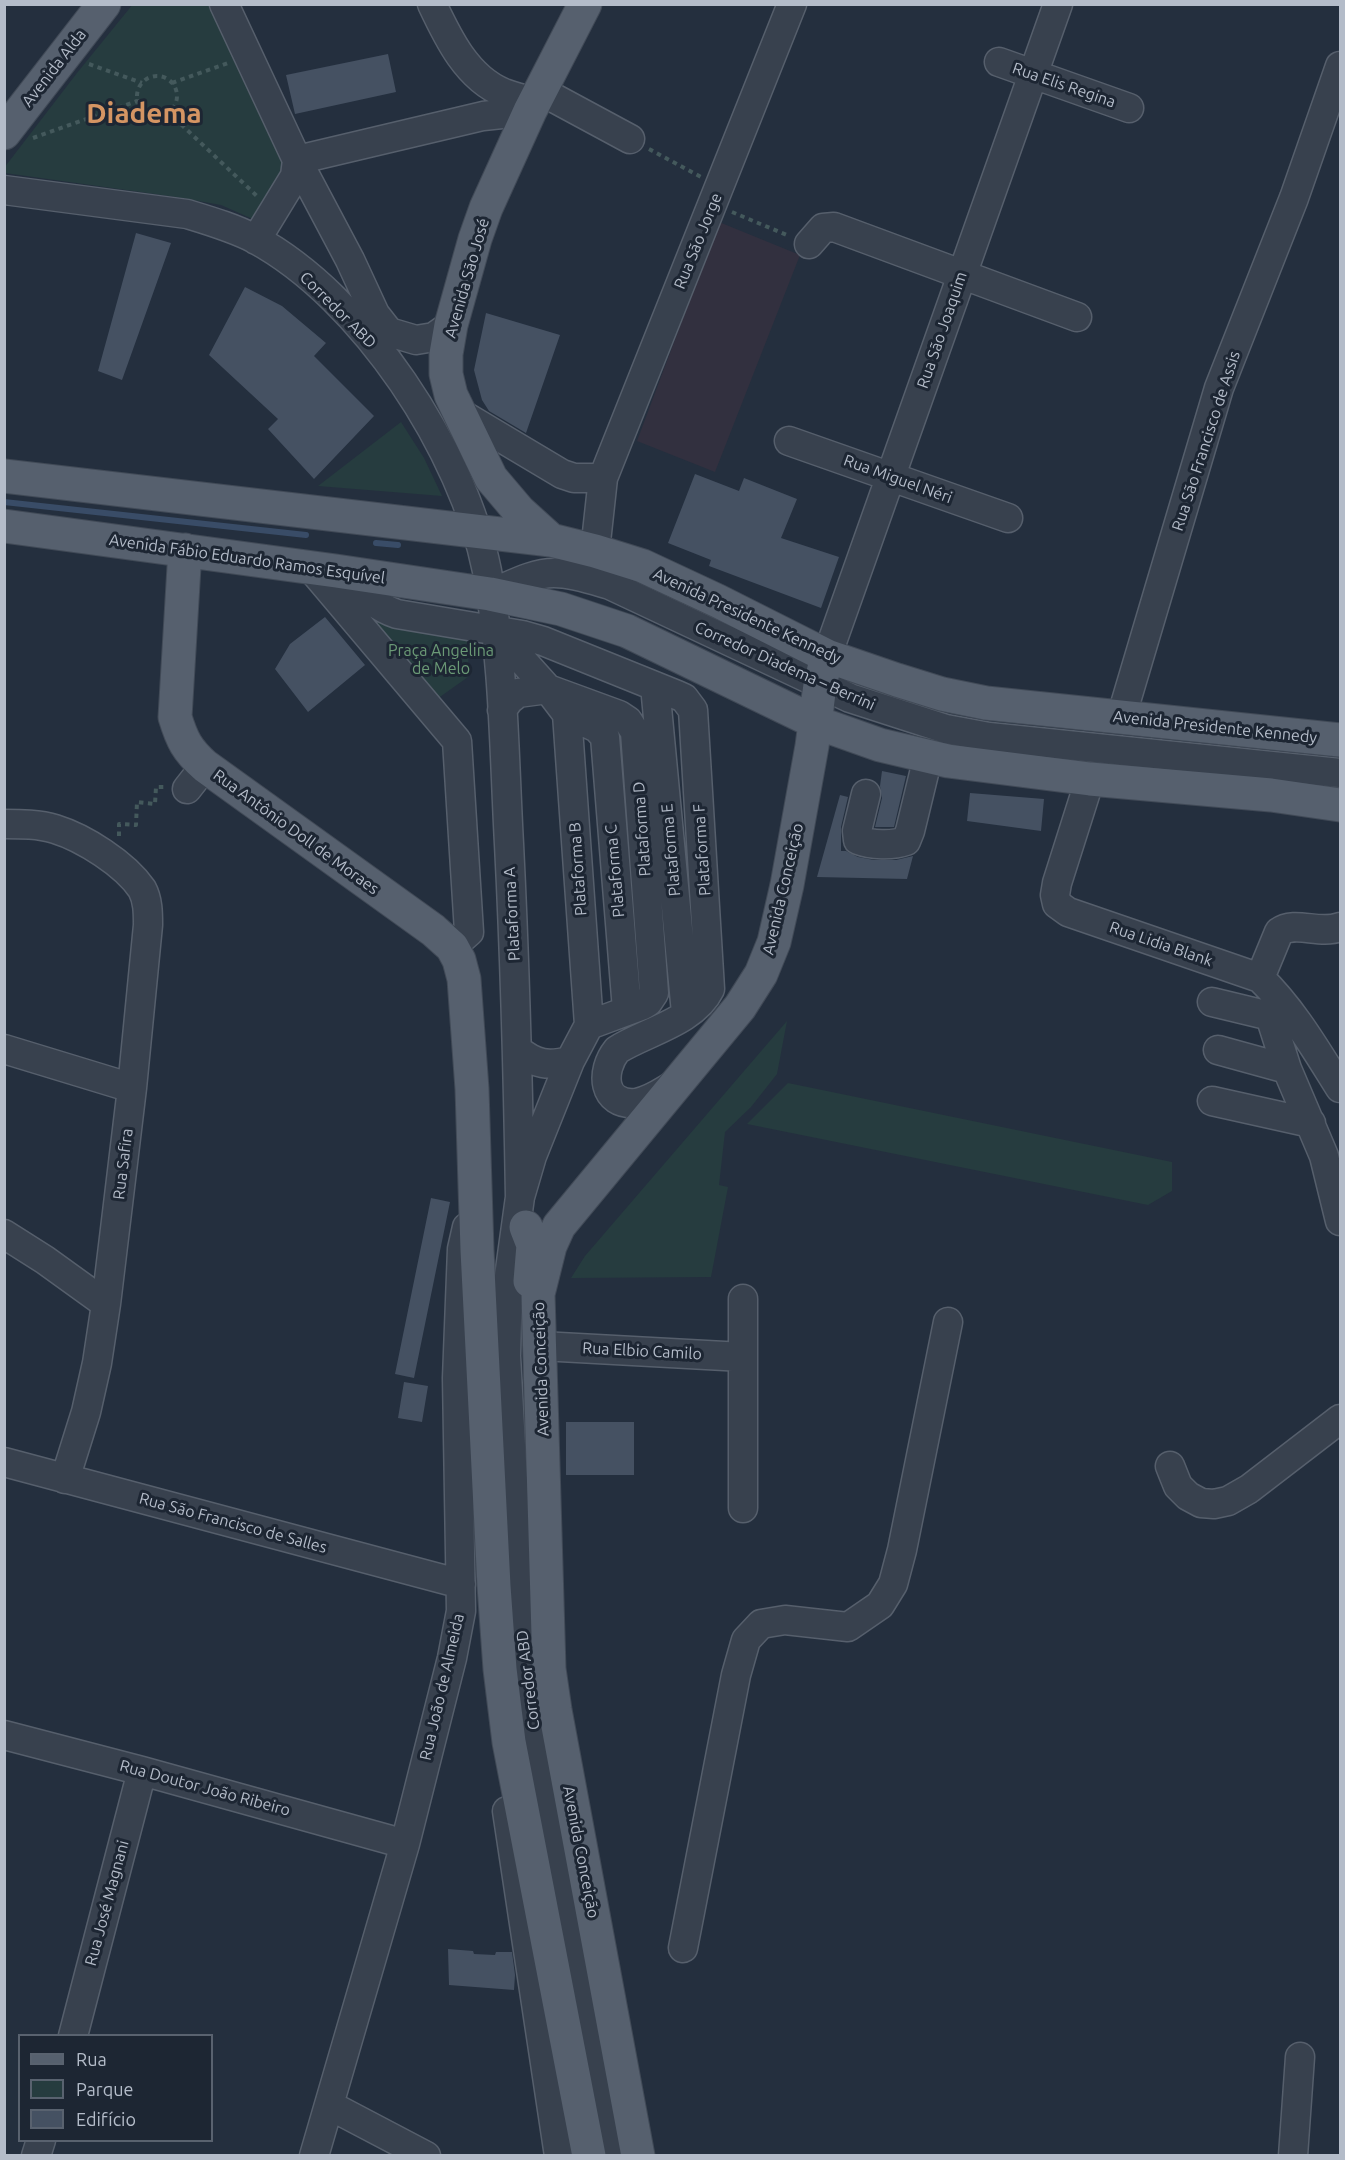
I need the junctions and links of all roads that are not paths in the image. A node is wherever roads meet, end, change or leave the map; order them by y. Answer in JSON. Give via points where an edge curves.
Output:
{"nodes":[{"id":1,"x":104,"y":4,"type":"edge"},
{"id":2,"x":224,"y":4,"type":"edge"},
{"id":3,"x":432,"y":4,"type":"edge"},
{"id":4,"x":585,"y":4,"type":"edge"},
{"id":5,"x":792,"y":4,"type":"edge"},
{"id":6,"x":1058,"y":4,"type":"edge"},
{"id":7,"x":999,"y":62,"type":"dead end"},
{"id":8,"x":1341,"y":66,"type":"edge"},
{"id":9,"x":1033,"y":73,"type":"junction"},
{"id":10,"x":536,"y":101,"type":"junction"},
{"id":11,"x":1129,"y":108,"type":"dead end"},
{"id":12,"x":630,"y":139,"type":"road end"},
{"id":13,"x":5,"y":142,"type":"edge"},
{"id":14,"x":297,"y":160,"type":"junction"},
{"id":15,"x":4,"y":190,"type":"edge"},
{"id":16,"x":256,"y":240,"type":"junction"},
{"id":17,"x":809,"y":244,"type":"road end"},
{"id":18,"x":961,"y":275,"type":"junction"},
{"id":19,"x":1077,"y":317,"type":"dead end"},
{"id":20,"x":451,"y":325,"type":"junction"},
{"id":21,"x":458,"y":412,"type":"junction"},
{"id":22,"x":789,"y":441,"type":"dead end"},
{"id":23,"x":4,"y":476,"type":"edge"},
{"id":24,"x":891,"y":476,"type":"junction"},
{"id":25,"x":603,"y":478,"type":"junction"},
{"id":26,"x":1008,"y":518,"type":"dead end"},
{"id":27,"x":4,"y":526,"type":"edge"},
{"id":28,"x":475,"y":530,"type":"junction"},
{"id":29,"x":550,"y":540,"type":"junction"},
{"id":30,"x":185,"y":550,"type":"junction"},
{"id":31,"x":596,"y":551,"type":"junction"},
{"id":32,"x":324,"y":569,"type":"junction"},
{"id":33,"x":490,"y":594,"type":"junction"},
{"id":34,"x":496,"y":631,"type":"junction"},
{"id":35,"x":823,"y":670,"type":"junction"},
{"id":36,"x":656,"y":686,"type":"junction"},
{"id":37,"x":548,"y":689,"type":"junction"},
{"id":38,"x":502,"y":710,"type":"junction"},
{"id":39,"x":567,"y":714,"type":"junction"},
{"id":40,"x":1121,"y":718,"type":"junction"},
{"id":41,"x":815,"y":722,"type":"junction"},
{"id":42,"x":1341,"y":740,"type":"edge"},
{"id":43,"x":928,"y":757,"type":"junction"},
{"id":44,"x":1341,"y":773,"type":"edge"},
{"id":45,"x":1090,"y":779,"type":"junction"},
{"id":46,"x":866,"y":794,"type":"dead end"},
{"id":47,"x":1341,"y":805,"type":"edge"},
{"id":48,"x":4,"y":824,"type":"edge"},
{"id":49,"x":1341,"y":927,"type":"edge"},
{"id":50,"x":452,"y":946,"type":"junction"},
{"id":51,"x":1260,"y":978,"type":"junction"},
{"id":52,"x":1212,"y":1002,"type":"dead end"},
{"id":53,"x":627,"y":1010,"type":"junction"},
{"id":54,"x":686,"y":1013,"type":"junction"},
{"id":55,"x":589,"y":1025,"type":"junction"},
{"id":56,"x":4,"y":1049,"type":"edge"},
{"id":57,"x":518,"y":1050,"type":"junction"},
{"id":58,"x":1218,"y":1050,"type":"dead end"},
{"id":59,"x":570,"y":1061,"type":"junction"},
{"id":60,"x":1287,"y":1069,"type":"junction"},
{"id":61,"x":678,"y":1082,"type":"junction"},
{"id":62,"x":132,"y":1088,"type":"junction"},
{"id":63,"x":1341,"y":1088,"type":"edge"},
{"id":64,"x":1212,"y":1101,"type":"dead end"},
{"id":65,"x":1311,"y":1123,"type":"junction"},
{"id":66,"x":476,"y":1199,"type":"junction"},
{"id":67,"x":520,"y":1216,"type":"junction"},
{"id":68,"x":1341,"y":1221,"type":"edge"},
{"id":69,"x":559,"y":1226,"type":"junction"},
{"id":70,"x":4,"y":1234,"type":"edge"},
{"id":71,"x":743,"y":1299,"type":"dead end"},
{"id":72,"x":106,"y":1305,"type":"junction"},
{"id":73,"x":948,"y":1322,"type":"dead end"},
{"id":74,"x":541,"y":1346,"type":"junction"},
{"id":75,"x":743,"y":1357,"type":"junction"},
{"id":76,"x":1341,"y":1419,"type":"edge"},
{"id":77,"x":4,"y":1462,"type":"edge"},
{"id":78,"x":1170,"y":1466,"type":"dead end"},
{"id":79,"x":65,"y":1479,"type":"junction"},
{"id":80,"x":743,"y":1508,"type":"dead end"},
{"id":81,"x":461,"y":1584,"type":"junction"},
{"id":82,"x":494,"y":1586,"type":"junction"},
{"id":83,"x":4,"y":1735,"type":"edge"},
{"id":84,"x":142,"y":1771,"type":"junction"},
{"id":85,"x":405,"y":1844,"type":"junction"},
{"id":86,"x":683,"y":1948,"type":"dead end"},
{"id":87,"x":74,"y":2034,"type":"edge"},
{"id":88,"x":1300,"y":2057,"type":"dead end"},
{"id":89,"x":329,"y":2105,"type":"junction"},
{"id":90,"x":314,"y":2156,"type":"edge"},
{"id":91,"x":426,"y":2156,"type":"edge"},
{"id":92,"x":559,"y":2156,"type":"edge"},
{"id":93,"x":590,"y":2156,"type":"edge"},
{"id":94,"x":616,"y":2156,"type":"edge"},
{"id":95,"x":638,"y":2156,"type":"edge"},
{"id":96,"x":1293,"y":2156,"type":"edge"}],
"edges":[{"from":1,"to":13,"type":"main road","name":"Avenida Alda","via":[[55,67]]},
{"from":2,"to":14,"type":"street"},
{"from":3,"to":10,"type":"street","via":[[462,60],[484,83],[504,94]]},
{"from":4,"to":10,"type":"main road","name":"Avenida São José"},
{"from":5,"to":25,"type":"street","name":"Rua São Jorge"},
{"from":6,"to":9,"type":"street","name":"Rua São Joaquim"},
{"from":7,"to":9,"type":"street","name":"Rua Elis Regina"},
{"from":8,"to":40,"type":"street","name":"Rua São Francisco de Assis","via":[[1220,388]]},
{"from":9,"to":11,"type":"street","name":"Rua Elis Regina"},
{"from":9,"to":18,"type":"street","name":"Rua São Joaquim"},
{"from":10,"to":12,"type":"street"},
{"from":10,"to":14,"type":"street"},
{"from":10,"to":20,"type":"main road","name":"Avenida São José","via":[[486,208]]},
{"from":14,"to":16,"type":"street","via":[[295,176]]},
{"from":14,"to":20,"type":"street","via":[[375,314],[389,332],[416,340],[434,337]]},
{"from":15,"to":16,"type":"street","name":"Corredor ABD","via":[[187,214]]},
{"from":16,"to":28,"type":"street","name":"Corredor ABD","via":[[301,271],[341,308],[393,369],[445,454]]},
{"from":17,"to":18,"type":"street","via":[[823,228],[834,227]]},
{"from":18,"to":19,"type":"street"},
{"from":18,"to":24,"type":"street","name":"Rua São Joaquim"},
{"from":20,"to":21,"type":"main road","name":"Avenida São José","via":[[446,374]]},
{"from":21,"to":25,"type":"street","via":[[562,474]]},
{"from":21,"to":29,"type":"main road","name":"Avenida São José","via":[[491,478],[519,512]]},
{"from":22,"to":24,"type":"street","name":"Rua Miguel Néri"},
{"from":23,"to":28,"type":"main road"},
{"from":24,"to":26,"type":"street","name":"Rua Miguel Néri"},
{"from":24,"to":35,"type":"street","name":"Rua São Joaquim"},
{"from":25,"to":31,"type":"street","name":"Rua São Jorge"},
{"from":27,"to":30,"type":"main road","name":"Avenida Fábio Eduardo Ramos Esquível"},
{"from":28,"to":29,"type":"main road","name":"Avenida Presidente Kennedy"},
{"from":28,"to":33,"type":"street","name":"Corredor ABD"},
{"from":29,"to":31,"type":"main road","name":"Avenida Presidente Kennedy"},
{"from":30,"to":32,"type":"main road","name":"Avenida Fábio Eduardo Ramos Esquível"},
{"from":30,"to":50,"type":"main road","name":"Rua Antônio Doll de Moraes","via":[[176,717],[183,742],[192,755],[196,777],[423,923]]},
{"from":31,"to":35,"type":"main road","name":"Avenida Presidente Kennedy","via":[[670,578]]},
{"from":32,"to":33,"type":"main road","name":"Avenida Fábio Eduardo Ramos Esquível"},
{"from":32,"to":34,"type":"street","via":[[386,611]]},
{"from":32,"to":50,"type":"street","via":[[457,741],[469,932]]},
{"from":33,"to":34,"type":"street","name":"Corredor ABD"},
{"from":33,"to":35,"type":"street","name":"Corredor Diadema – Berrini","via":[[532,577],[554,573],[593,580]]},
{"from":33,"to":41,"type":"main road","via":[[561,609],[627,631]]},
{"from":34,"to":36,"type":"street","via":[[543,641]]},
{"from":34,"to":37,"type":"street"},
{"from":34,"to":38,"type":"street","name":"Plataforma A"},
{"from":35,"to":40,"type":"main road","name":"Avenida Presidente Kennedy","via":[[897,680],[975,701]]},
{"from":35,"to":41,"type":"main road","name":"Avenida Conceição"},
{"from":35,"to":44,"type":"street","name":"Corredor Diadema – Berrini","via":[[872,706],[946,729],[989,737]]},
{"from":36,"to":54,"type":"street","name":"Plataforma E"},
{"from":36,"to":54,"type":"street","name":"Plataforma F","via":[[684,699],[693,710],[710,989]]},
{"from":37,"to":38,"type":"street","via":[[518,693]]},
{"from":37,"to":39,"type":"street"},
{"from":37,"to":53,"type":"street","name":"Plataforma D","via":[[620,715],[635,732],[654,993],[648,1002]]},
{"from":38,"to":57,"type":"street","name":"Plataforma A"},
{"from":39,"to":53,"type":"street","name":"Plataforma C","via":[[597,728],[604,737]]},
{"from":39,"to":55,"type":"street","name":"Plataforma B"},
{"from":40,"to":42,"type":"main road","name":"Avenida Presidente Kennedy"},
{"from":41,"to":43,"type":"main road"},
{"from":41,"to":61,"type":"main road","name":"Avenida Conceição","via":[[774,942],[761,974],[740,1007]]},
{"from":43,"to":45,"type":"main road"},
{"from":43,"to":46,"type":"street","via":[[906,841],[898,844],[858,840],[856,831]]},
{"from":45,"to":47,"type":"main road"},
{"from":45,"to":51,"type":"street","name":"Rua Lidia Blank","via":[[1058,883],[1057,904],[1068,912]]},
{"from":48,"to":62,"type":"street","name":"Rua Safira","via":[[29,824],[74,836],[110,858],[142,890],[148,925]]},
{"from":49,"to":51,"type":"street","via":[[1321,931],[1294,927],[1279,932]]},
{"from":50,"to":66,"type":"main road","via":[[464,979]]},
{"from":51,"to":63,"type":"street","name":"Rua Lidia Blank","via":[[1299,1023]]},
{"from":52,"to":60,"type":"street","via":[[1270,1016]]},
{"from":53,"to":55,"type":"street"},
{"from":54,"to":61,"type":"street","via":[[617,1050],[606,1076],[607,1088],[623,1102],[648,1100]]},
{"from":55,"to":59,"type":"street"},
{"from":56,"to":62,"type":"street"},
{"from":57,"to":59,"type":"street","via":[[535,1062]]},
{"from":57,"to":67,"type":"street","name":"Plataforma A"},
{"from":58,"to":60,"type":"street"},
{"from":59,"to":67,"type":"street","via":[[532,1156]]},
{"from":60,"to":65,"type":"street"},
{"from":61,"to":69,"type":"main road","name":"Avenida Conceição"},
{"from":62,"to":72,"type":"street","name":"Rua Safira"},
{"from":64,"to":65,"type":"street"},
{"from":65,"to":68,"type":"street","via":[[1324,1155]]},
{"from":66,"to":67,"type":"main road","via":[[502,1217]]},
{"from":66,"to":81,"type":"street","name":"Rua João de Almeida","via":[[464,1234],[458,1312]]},
{"from":66,"to":82,"type":"main road"},
{"from":67,"to":69,"type":"main road","via":[[546,1228]]},
{"from":67,"to":74,"type":"main road","via":[[533,1245],[527,1324]]},
{"from":67,"to":94,"type":"street","name":"Corredor ABD","via":[[505,1318],[527,1690]]},
{"from":69,"to":74,"type":"main road","name":"Avenida Conceição","via":[[549,1246],[538,1294]]},
{"from":70,"to":72,"type":"street"},
{"from":71,"to":75,"type":"street"},
{"from":72,"to":79,"type":"street","name":"Rua Safira","via":[[86,1412]]},
{"from":73,"to":86,"type":"street","via":[[902,1550],[893,1584],[880,1605],[848,1628],[785,1620],[761,1624],[746,1640]]},
{"from":74,"to":75,"type":"street","name":"Rua Elbio Camilo"},
{"from":74,"to":95,"type":"main road","name":"Avenida Conceição","via":[[549,1669]]},
{"from":75,"to":80,"type":"street"},
{"from":76,"to":78,"type":"street","via":[[1228,1501],[1201,1503],[1188,1496],[1178,1486]]},
{"from":77,"to":79,"type":"street","name":"Rua São Francisco de Salles"},
{"from":79,"to":81,"type":"street","name":"Rua São Francisco de Salles"},
{"from":81,"to":85,"type":"street","name":"Rua João de Almeida","via":[[461,1611],[452,1658]]},
{"from":82,"to":92,"type":"street","via":[[489,1637],[490,1696]]},
{"from":82,"to":93,"type":"main road","via":[[509,1742]]},
{"from":83,"to":84,"type":"street","name":"Rua Doutor João Ribeiro"},
{"from":84,"to":85,"type":"street","name":"Rua Doutor João Ribeiro"},
{"from":84,"to":87,"type":"street","name":"Rua José Magnani"},
{"from":85,"to":89,"type":"street","name":"Rua João de Almeida"},
{"from":88,"to":96,"type":"street"},
{"from":89,"to":90,"type":"street","name":"Rua João de Almeida"},
{"from":89,"to":91,"type":"street"}]}
